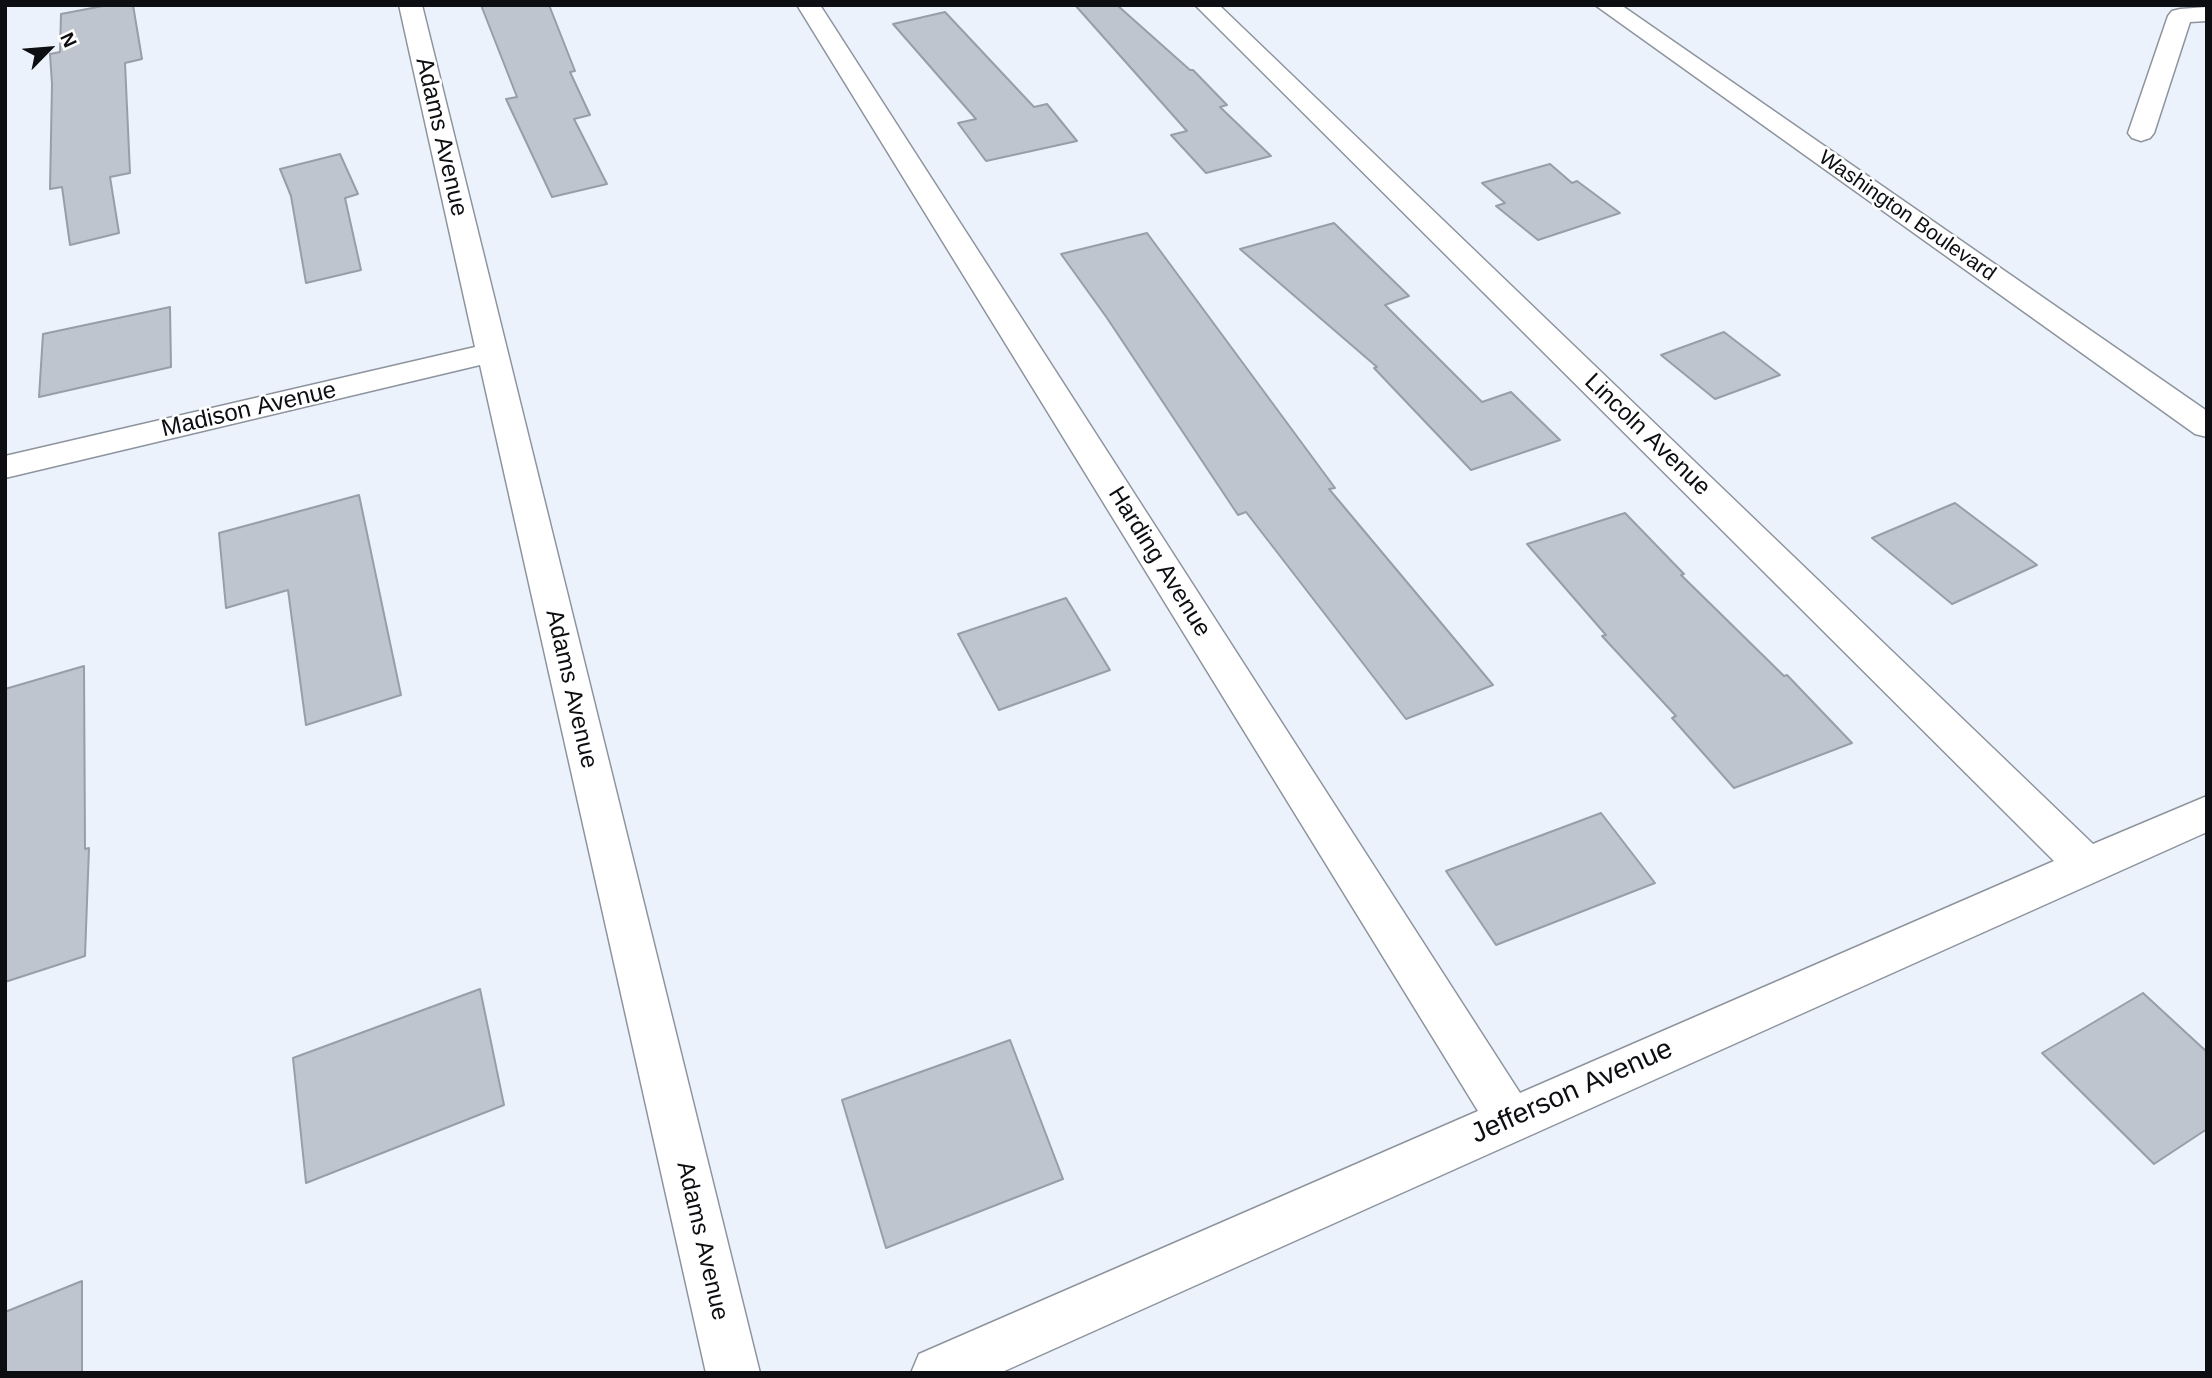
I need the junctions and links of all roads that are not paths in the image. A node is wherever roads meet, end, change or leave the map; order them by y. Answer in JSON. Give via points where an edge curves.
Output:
{"nodes":[{"id":1,"x":410,"y":5,"type":"edge"},
{"id":2,"x":808,"y":5,"type":"edge"},
{"id":3,"x":1206,"y":5,"type":"edge"},
{"id":4,"x":1606,"y":5,"type":"edge"},
{"id":5,"x":2207,"y":13,"type":"edge"},
{"id":6,"x":2141,"y":133,"type":"dead end"},
{"id":7,"x":492,"y":353,"type":"junction"},
{"id":8,"x":2207,"y":428,"type":"edge"},
{"id":9,"x":5,"y":467,"type":"edge"},
{"id":10,"x":2207,"y":813,"type":"edge"},
{"id":11,"x":2087,"y":866,"type":"junction"},
{"id":12,"x":1510,"y":1120,"type":"junction"},
{"id":13,"x":733,"y":1373,"type":"edge"},
{"id":14,"x":938,"y":1373,"type":"edge"}],
"edges":[{"from":1,"to":7,"type":"street","name":"Adams Avenue"},
{"from":2,"to":12,"type":"street","name":"Harding Avenue"},
{"from":3,"to":11,"type":"street","name":"Lincoln Avenue"},
{"from":4,"to":8,"type":"street","name":"Washington Boulevard"},
{"from":5,"to":6,"type":"street","via":[[2180,16]]},
{"from":7,"to":9,"type":"street","name":"Madison Avenue"},
{"from":7,"to":13,"type":"street","name":"Adams Avenue"},
{"from":10,"to":11,"type":"street","name":"Jefferson Avenue"},
{"from":11,"to":12,"type":"street","name":"Jefferson Avenue"},
{"from":12,"to":14,"type":"street","name":"Jefferson Avenue"}]}
